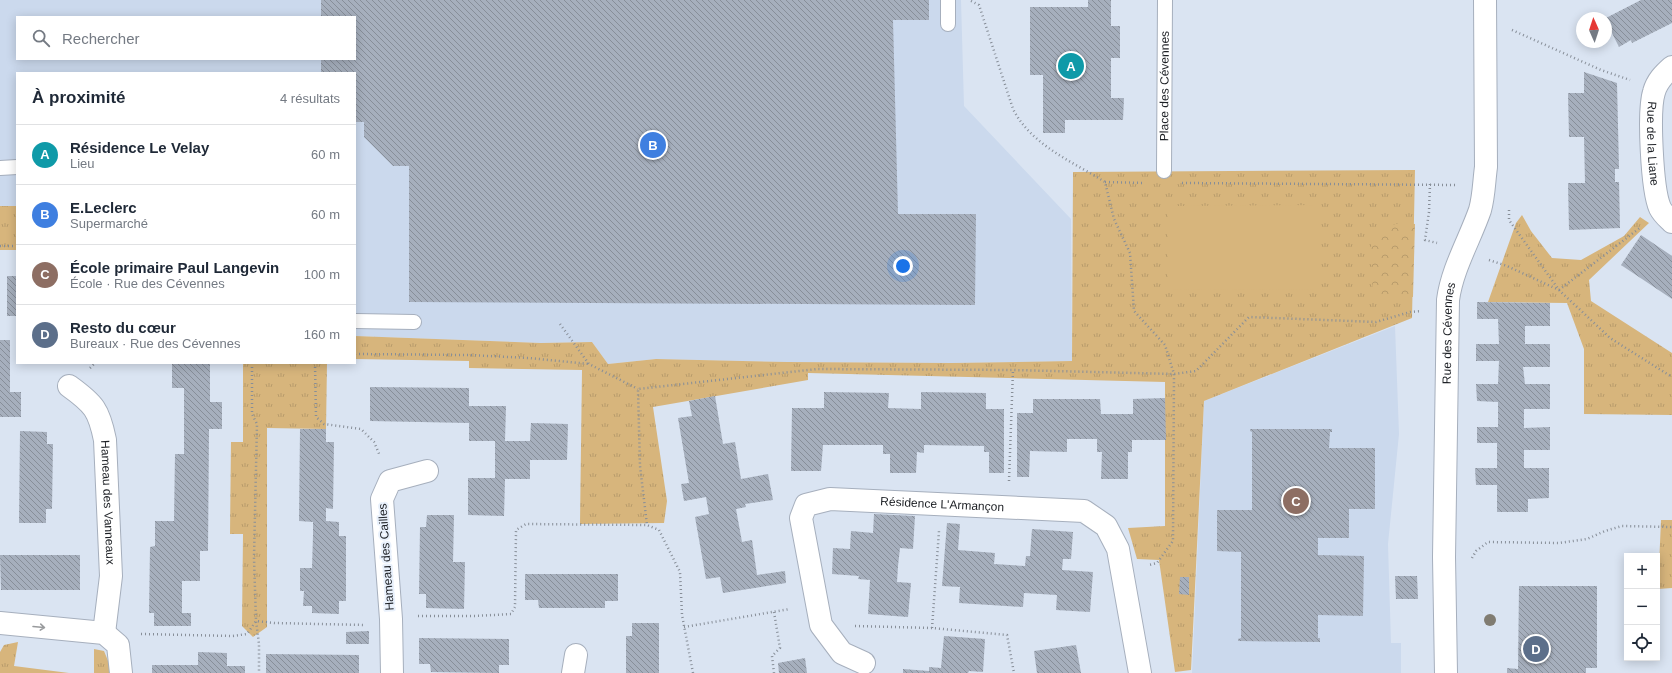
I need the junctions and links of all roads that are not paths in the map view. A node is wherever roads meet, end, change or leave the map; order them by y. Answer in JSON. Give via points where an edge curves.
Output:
{"nodes":[{"id":1,"x":948,"y":0,"type":"edge"},
{"id":2,"x":1165,"y":0,"type":"edge"},
{"id":3,"x":1485,"y":10,"type":"edge"},
{"id":4,"x":948,"y":24,"type":"dead end"},
{"id":5,"x":1672,"y":67,"type":"edge"},
{"id":6,"x":16,"y":167,"type":"edge"},
{"id":7,"x":0,"y":168,"type":"edge"},
{"id":8,"x":1164,"y":171,"type":"dead end"},
{"id":9,"x":1666,"y":216,"type":"edge"},
{"id":10,"x":356,"y":321,"type":"edge"},
{"id":11,"x":414,"y":322,"type":"dead end"},
{"id":12,"x":69,"y":386,"type":"dead end"},
{"id":13,"x":427,"y":471,"type":"dead end"},
{"id":14,"x":0,"y":624,"type":"edge"},
{"id":15,"x":104,"y":633,"type":"junction"},
{"id":16,"x":864,"y":663,"type":"dead end"},
{"id":17,"x":121,"y":673,"type":"edge"},
{"id":18,"x":392,"y":673,"type":"edge"},
{"id":19,"x":1140,"y":673,"type":"edge"},
{"id":20,"x":1446,"y":673,"type":"edge"}],
"edges":[{"from":1,"to":4,"type":"lane"},
{"from":2,"to":8,"type":"lane","name":"Place des Cévennes"},
{"from":3,"to":20,"type":"street","name":"Rue des Cévennes","via":[[1486,167],[1483,194],[1451,285],[1448,309],[1444,576]]},
{"from":5,"to":9,"type":"street","name":"Rue de la Liane","via":[[1663,75],[1654,92],[1651,119],[1655,188]]},
{"from":6,"to":7,"type":"lane"},
{"from":10,"to":11,"type":"lane"},
{"from":12,"to":15,"type":"street","name":"Hameau des Vanneaux","via":[[89,400],[101,420],[105,440],[111,576]]},
{"from":13,"to":18,"type":"street","name":"Hameau des Cailles","via":[[390,481],[382,499],[391,619]]},
{"from":14,"to":15,"type":"street","one_way":true},
{"from":15,"to":17,"type":"street","via":[[118,645]]},
{"from":16,"to":19,"type":"street","name":"Résidence L'Armançon","via":[[842,653],[819,615],[801,518],[806,505],[830,498],[1084,511],[1106,526],[1118,549]]}]}
